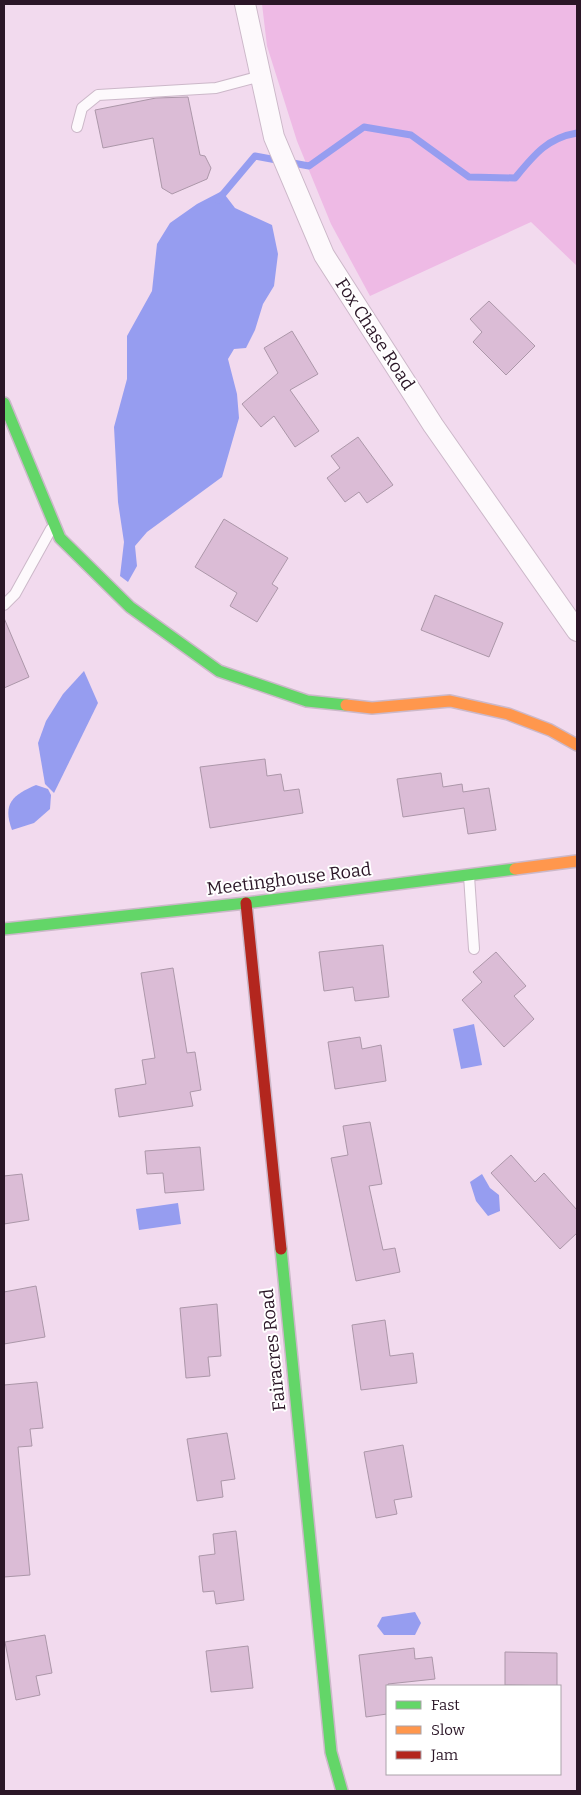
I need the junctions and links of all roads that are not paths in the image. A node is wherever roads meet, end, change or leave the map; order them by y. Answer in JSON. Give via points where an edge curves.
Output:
{"nodes":[{"id":1,"x":245,"y":4,"type":"edge"},
{"id":2,"x":261,"y":76,"type":"junction"},
{"id":3,"x":77,"y":127,"type":"dead end"},
{"id":4,"x":4,"y":403,"type":"edge"},
{"id":5,"x":54,"y":524,"type":"junction"},
{"id":6,"x":4,"y":605,"type":"edge"},
{"id":7,"x":577,"y":630,"type":"edge"},
{"id":8,"x":577,"y":745,"type":"edge"},
{"id":9,"x":577,"y":861,"type":"edge"},
{"id":10,"x":469,"y":875,"type":"junction"},
{"id":11,"x":246,"y":903,"type":"junction"},
{"id":12,"x":4,"y":929,"type":"edge"},
{"id":13,"x":474,"y":949,"type":"dead end"},
{"id":14,"x":342,"y":1791,"type":"edge"}],
"edges":[{"from":1,"to":2,"type":"street","name":"Fox Chase Road"},
{"from":2,"to":3,"type":"lane","via":[[216,88],[98,95],[82,108]]},
{"from":2,"to":7,"type":"street","name":"Fox Chase Road","via":[[274,137],[324,256],[433,425]]},
{"from":4,"to":5,"type":"street"},
{"from":5,"to":6,"type":"lane","via":[[15,594]]},
{"from":5,"to":8,"type":"street","via":[[60,538],[130,607],[219,671],[307,702],[372,708],[450,701],[508,714],[550,730]]},
{"from":9,"to":10,"type":"street","name":"Meetinghouse Road"},
{"from":10,"to":11,"type":"street","name":"Meetinghouse Road"},
{"from":10,"to":13,"type":"lane"},
{"from":11,"to":12,"type":"street","name":"Meetinghouse Road"},
{"from":11,"to":14,"type":"street","name":"Fairacres Road","via":[[331,1752]]}]}
